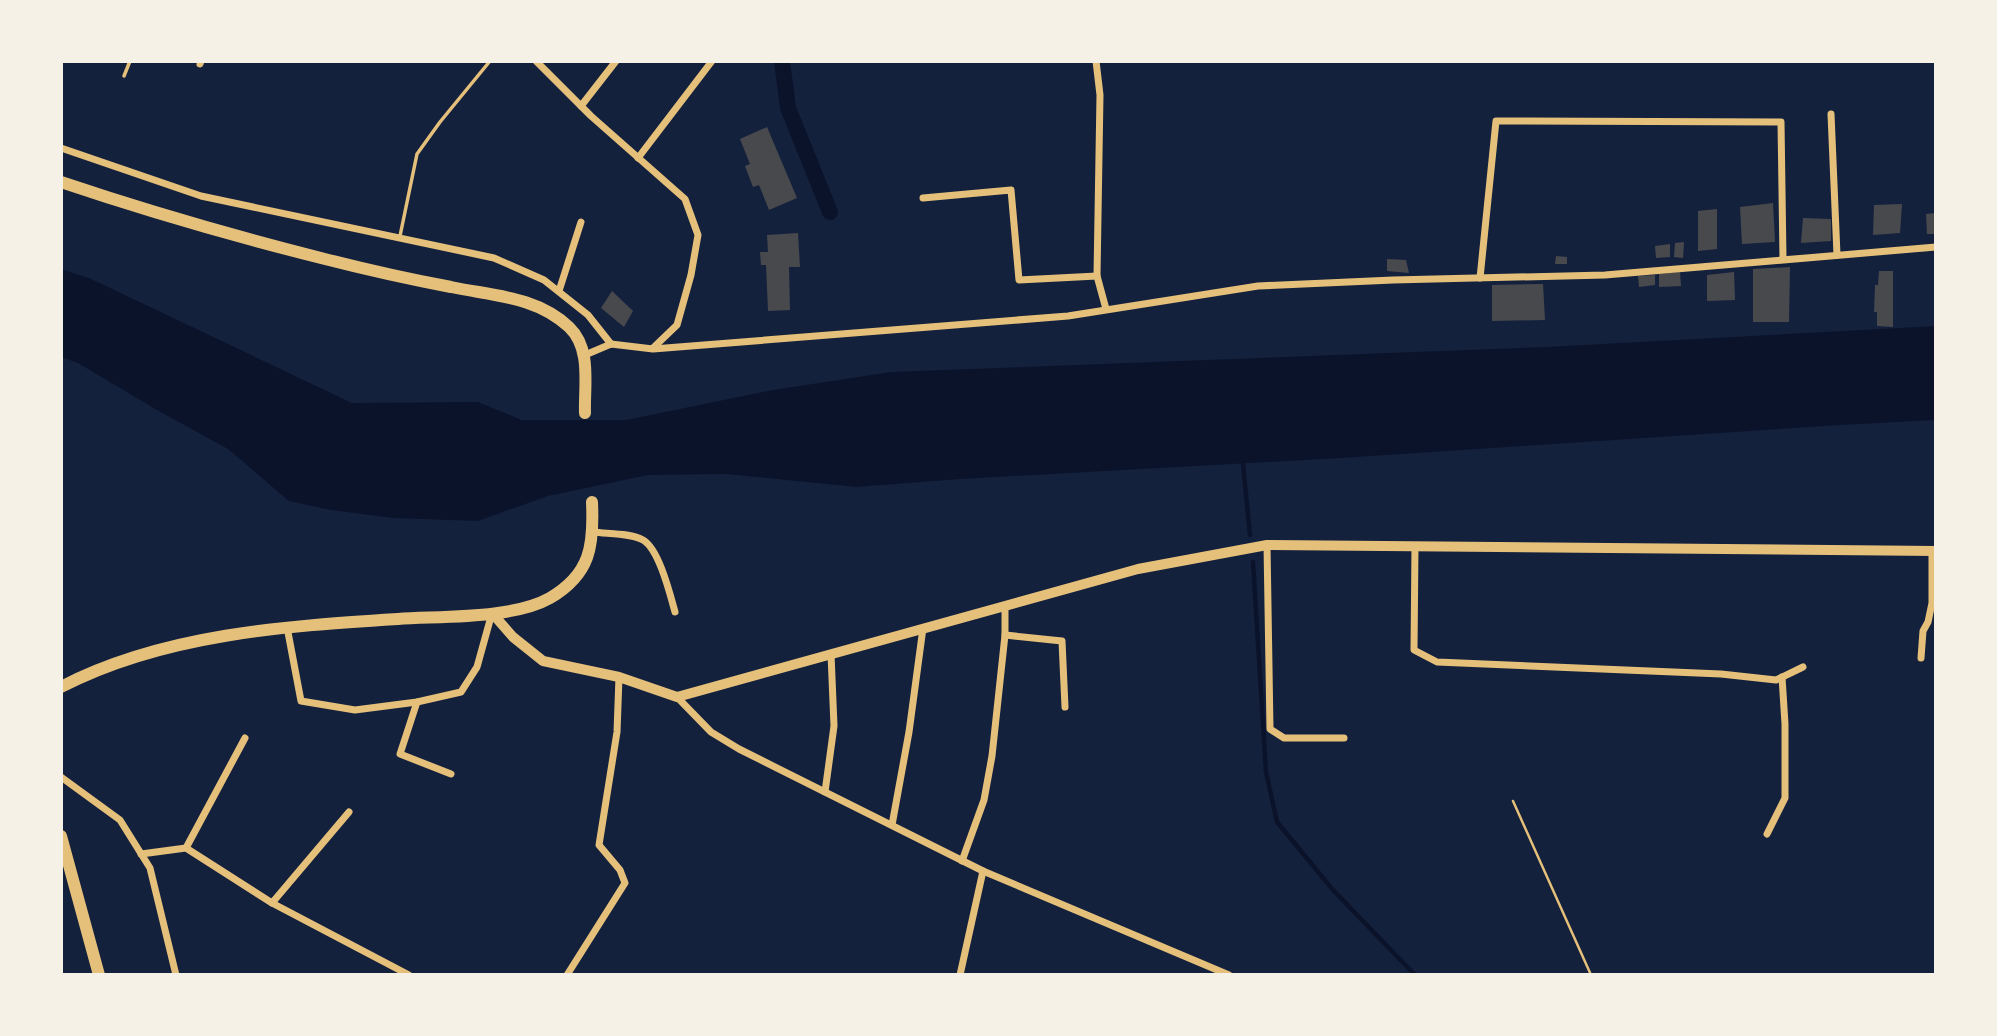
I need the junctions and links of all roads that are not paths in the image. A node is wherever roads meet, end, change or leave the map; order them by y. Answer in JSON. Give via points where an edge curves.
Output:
{"nodes":[{"id":1,"x":130,"y":61,"type":"edge"},
{"id":2,"x":490,"y":61,"type":"edge"},
{"id":3,"x":536,"y":61,"type":"edge"},
{"id":4,"x":616,"y":61,"type":"edge"},
{"id":5,"x":712,"y":61,"type":"edge"},
{"id":6,"x":1096,"y":61,"type":"edge"},
{"id":7,"x":124,"y":76,"type":"dead end"},
{"id":8,"x":581,"y":106,"type":"junction"},
{"id":9,"x":1831,"y":114,"type":"dead end"},
{"id":10,"x":61,"y":148,"type":"edge"},
{"id":11,"x":638,"y":158,"type":"junction"},
{"id":12,"x":61,"y":182,"type":"edge"},
{"id":13,"x":923,"y":198,"type":"dead end"},
{"id":14,"x":581,"y":222,"type":"dead end"},
{"id":15,"x":399,"y":238,"type":"junction"},
{"id":16,"x":1936,"y":247,"type":"edge"},
{"id":17,"x":1837,"y":255,"type":"junction"},
{"id":18,"x":1783,"y":259,"type":"junction"},
{"id":19,"x":1097,"y":276,"type":"junction"},
{"id":20,"x":1480,"y":278,"type":"junction"},
{"id":21,"x":559,"y":291,"type":"junction"},
{"id":22,"x":1106,"y":309,"type":"junction"},
{"id":23,"x":611,"y":344,"type":"junction"},
{"id":24,"x":653,"y":349,"type":"junction"},
{"id":25,"x":585,"y":355,"type":"junction"},
{"id":26,"x":585,"y":413,"type":"dead end"},
{"id":27,"x":592,"y":502,"type":"dead end"},
{"id":28,"x":593,"y":532,"type":"junction"},
{"id":29,"x":1267,"y":545,"type":"junction"},
{"id":30,"x":1415,"y":546,"type":"junction"},
{"id":31,"x":1934,"y":551,"type":"edge"},
{"id":32,"x":1005,"y":606,"type":"junction"},
{"id":33,"x":675,"y":611,"type":"dead end"},
{"id":34,"x":492,"y":613,"type":"junction"},
{"id":35,"x":287,"y":628,"type":"junction"},
{"id":36,"x":923,"y":628,"type":"junction"},
{"id":37,"x":1005,"y":635,"type":"junction"},
{"id":38,"x":831,"y":654,"type":"junction"},
{"id":39,"x":1921,"y":658,"type":"dead end"},
{"id":40,"x":1803,"y":667,"type":"dead end"},
{"id":41,"x":619,"y":677,"type":"junction"},
{"id":42,"x":1782,"y":677,"type":"junction"},
{"id":43,"x":61,"y":687,"type":"edge"},
{"id":44,"x":677,"y":697,"type":"junction"},
{"id":45,"x":417,"y":702,"type":"junction"},
{"id":46,"x":1065,"y":707,"type":"dead end"},
{"id":47,"x":245,"y":738,"type":"dead end"},
{"id":48,"x":1344,"y":738,"type":"dead end"},
{"id":49,"x":451,"y":774,"type":"dead end"},
{"id":50,"x":61,"y":777,"type":"edge"},
{"id":51,"x":825,"y":792,"type":"junction"},
{"id":52,"x":349,"y":812,"type":"dead end"},
{"id":53,"x":892,"y":825,"type":"junction"},
{"id":54,"x":1767,"y":834,"type":"dead end"},
{"id":55,"x":61,"y":835,"type":"edge"},
{"id":56,"x":186,"y":848,"type":"junction"},
{"id":57,"x":141,"y":854,"type":"junction"},
{"id":58,"x":962,"y":861,"type":"junction"},
{"id":59,"x":983,"y":871,"type":"junction"},
{"id":60,"x":272,"y":903,"type":"junction"},
{"id":61,"x":99,"y":975,"type":"edge"},
{"id":62,"x":176,"y":975,"type":"edge"},
{"id":63,"x":409,"y":975,"type":"edge"},
{"id":64,"x":566,"y":975,"type":"edge"},
{"id":65,"x":960,"y":975,"type":"edge"},
{"id":66,"x":1229,"y":975,"type":"edge"}],
"edges":[{"from":1,"to":7,"type":"lane"},
{"from":2,"to":15,"type":"lane","via":[[417,154]]},
{"from":3,"to":8,"type":"street"},
{"from":4,"to":8,"type":"street"},
{"from":5,"to":11,"type":"street"},
{"from":6,"to":19,"type":"street","via":[[1100,95]]},
{"from":8,"to":11,"type":"street"},
{"from":9,"to":17,"type":"street"},
{"from":10,"to":15,"type":"street","via":[[201,196]]},
{"from":11,"to":24,"type":"street","via":[[685,199],[698,235],[677,325]]},
{"from":12,"to":25,"type":"main road","via":[[321,258],[524,300],[572,329]]},
{"from":13,"to":19,"type":"street","via":[[1011,190],[1019,280]]},
{"from":14,"to":21,"type":"street"},
{"from":15,"to":21,"type":"street","via":[[494,258]]},
{"from":16,"to":17,"type":"street"},
{"from":17,"to":18,"type":"street"},
{"from":18,"to":20,"type":"street","via":[[1605,275]]},
{"from":18,"to":20,"type":"street","via":[[1781,122],[1496,121]]},
{"from":19,"to":22,"type":"street"},
{"from":20,"to":22,"type":"street","via":[[1258,286]]},
{"from":21,"to":23,"type":"street","via":[[588,315]]},
{"from":22,"to":24,"type":"street","via":[[1068,316]]},
{"from":23,"to":24,"type":"street"},
{"from":23,"to":25,"type":"street"},
{"from":25,"to":26,"type":"main road"},
{"from":27,"to":28,"type":"main road"},
{"from":28,"to":33,"type":"street","via":[[638,538],[648,544]]},
{"from":28,"to":34,"type":"main road","via":[[589,557],[562,590],[529,608]]},
{"from":29,"to":30,"type":"street"},
{"from":29,"to":32,"type":"street","via":[[1138,569]]},
{"from":29,"to":48,"type":"street","via":[[1270,729],[1284,738]]},
{"from":30,"to":31,"type":"street"},
{"from":30,"to":42,"type":"street","via":[[1413,650],[1437,662]]},
{"from":31,"to":39,"type":"street","via":[[1932,603]]},
{"from":32,"to":36,"type":"street"},
{"from":32,"to":37,"type":"street"},
{"from":34,"to":35,"type":"main road"},
{"from":34,"to":41,"type":"street","via":[[544,661]]},
{"from":34,"to":45,"type":"street","via":[[477,667],[461,692]]},
{"from":35,"to":43,"type":"main road","via":[[135,658]]},
{"from":35,"to":45,"type":"street","via":[[301,702],[355,710]]},
{"from":36,"to":38,"type":"street"},
{"from":36,"to":53,"type":"street"},
{"from":37,"to":46,"type":"street","via":[[1062,641]]},
{"from":37,"to":58,"type":"street","via":[[984,800]]},
{"from":38,"to":44,"type":"street"},
{"from":38,"to":51,"type":"street","via":[[834,726]]},
{"from":40,"to":42,"type":"street"},
{"from":41,"to":44,"type":"street"},
{"from":41,"to":64,"type":"street","via":[[617,732],[599,845],[625,883]]},
{"from":42,"to":54,"type":"street","via":[[1785,798]]},
{"from":44,"to":51,"type":"street","via":[[710,732]]},
{"from":45,"to":49,"type":"street","via":[[400,754]]},
{"from":47,"to":56,"type":"street"},
{"from":50,"to":57,"type":"street","via":[[120,820]]},
{"from":51,"to":53,"type":"street"},
{"from":52,"to":60,"type":"street"},
{"from":53,"to":58,"type":"street"},
{"from":55,"to":61,"type":"main road"},
{"from":56,"to":57,"type":"street"},
{"from":56,"to":60,"type":"street"},
{"from":57,"to":62,"type":"street","via":[[150,868]]},
{"from":58,"to":59,"type":"street"},
{"from":59,"to":65,"type":"street"},
{"from":59,"to":66,"type":"street"},
{"from":60,"to":63,"type":"street"}]}
